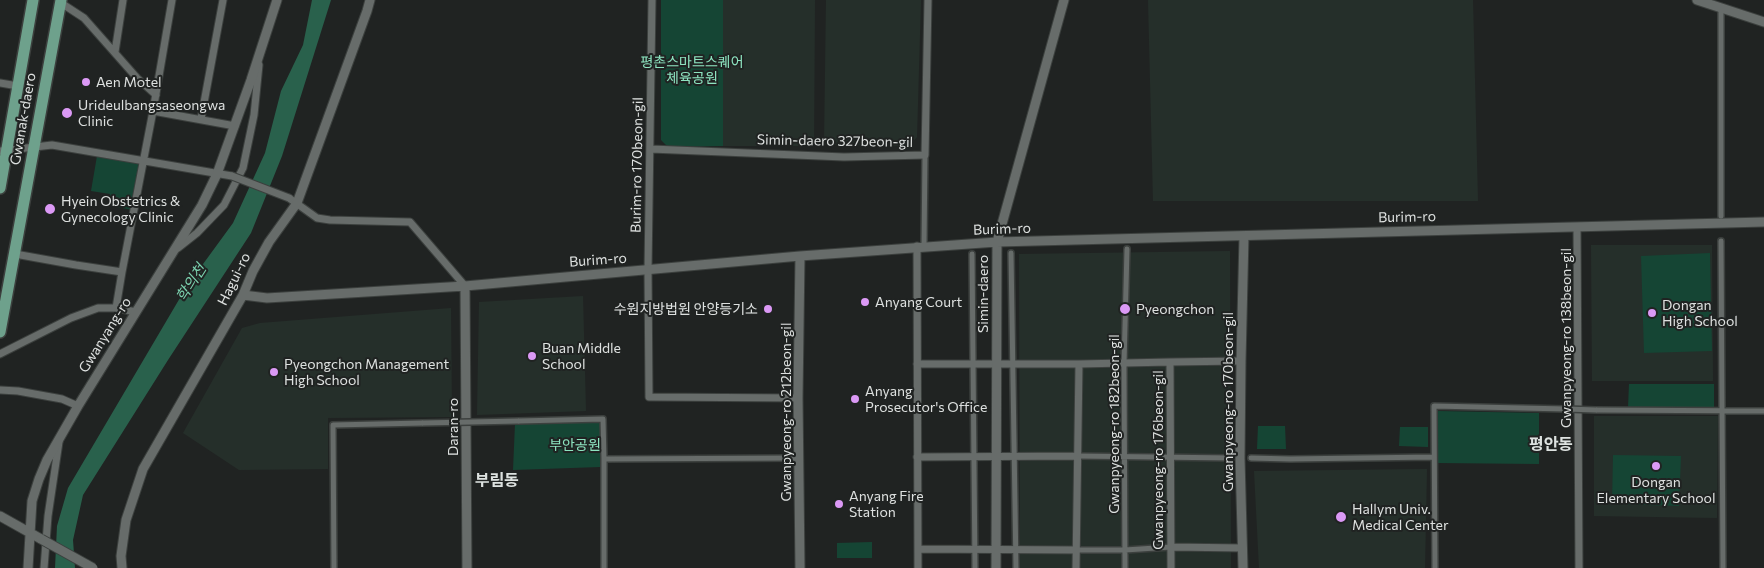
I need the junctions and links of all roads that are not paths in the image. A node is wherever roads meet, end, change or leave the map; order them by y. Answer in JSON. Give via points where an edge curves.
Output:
{"nodes":[{"id":1,"x":33,"y":0,"type":"edge"},
{"id":2,"x":123,"y":0,"type":"edge"},
{"id":3,"x":172,"y":0,"type":"edge"},
{"id":4,"x":223,"y":0,"type":"edge"},
{"id":5,"x":277,"y":0,"type":"edge"},
{"id":6,"x":370,"y":0,"type":"edge"},
{"id":7,"x":652,"y":0,"type":"edge"},
{"id":8,"x":928,"y":0,"type":"edge"},
{"id":9,"x":1061,"y":0,"type":"edge"},
{"id":10,"x":1697,"y":0,"type":"edge"},
{"id":11,"x":61,"y":1,"type":"edge"},
{"id":12,"x":1721,"y":8,"type":"junction"},
{"id":13,"x":1764,"y":22,"type":"edge"},
{"id":14,"x":115,"y":52,"type":"junction"},
{"id":15,"x":260,"y":53,"type":"junction"},
{"id":16,"x":0,"y":83,"type":"edge"},
{"id":17,"x":18,"y":86,"type":"junction"},
{"id":18,"x":156,"y":95,"type":"junction"},
{"id":19,"x":153,"y":111,"type":"junction"},
{"id":20,"x":201,"y":119,"type":"junction"},
{"id":21,"x":235,"y":126,"type":"junction"},
{"id":22,"x":33,"y":148,"type":"junction"},
{"id":23,"x":650,"y":149,"type":"junction"},
{"id":24,"x":8,"y":150,"type":"edge"},
{"id":25,"x":925,"y":155,"type":"junction"},
{"id":26,"x":144,"y":161,"type":"junction"},
{"id":27,"x":217,"y":174,"type":"junction"},
{"id":28,"x":0,"y":188,"type":"edge"},
{"id":29,"x":297,"y":203,"type":"junction"},
{"id":30,"x":1721,"y":216,"type":"dead end"},
{"id":31,"x":1764,"y":222,"type":"edge"},
{"id":32,"x":1578,"y":228,"type":"junction"},
{"id":33,"x":1244,"y":236,"type":"junction"},
{"id":34,"x":1722,"y":240,"type":"dead end"},
{"id":35,"x":997,"y":242,"type":"junction"},
{"id":36,"x":921,"y":246,"type":"junction"},
{"id":37,"x":1127,"y":250,"type":"dead end"},
{"id":38,"x":173,"y":251,"type":"junction"},
{"id":39,"x":1011,"y":253,"type":"dead end"},
{"id":40,"x":15,"y":254,"type":"junction"},
{"id":41,"x":972,"y":254,"type":"dead end"},
{"id":42,"x":800,"y":256,"type":"junction"},
{"id":43,"x":648,"y":270,"type":"junction"},
{"id":44,"x":122,"y":272,"type":"junction"},
{"id":45,"x":465,"y":286,"type":"junction"},
{"id":46,"x":243,"y":295,"type":"junction"},
{"id":47,"x":116,"y":308,"type":"junction"},
{"id":48,"x":136,"y":312,"type":"junction"},
{"id":49,"x":0,"y":332,"type":"edge"},
{"id":50,"x":0,"y":354,"type":"edge"},
{"id":51,"x":1241,"y":361,"type":"junction"},
{"id":52,"x":1170,"y":362,"type":"junction"},
{"id":53,"x":973,"y":363,"type":"junction"},
{"id":54,"x":996,"y":363,"type":"junction"},
{"id":55,"x":917,"y":364,"type":"junction"},
{"id":56,"x":1013,"y":364,"type":"junction"},
{"id":57,"x":1078,"y":364,"type":"junction"},
{"id":58,"x":1124,"y":364,"type":"junction"},
{"id":59,"x":0,"y":390,"type":"edge"},
{"id":60,"x":798,"y":398,"type":"junction"},
{"id":61,"x":78,"y":406,"type":"junction"},
{"id":62,"x":1722,"y":411,"type":"junction"},
{"id":63,"x":1764,"y":411,"type":"edge"},
{"id":64,"x":59,"y":437,"type":"junction"},
{"id":65,"x":1078,"y":456,"type":"junction"},
{"id":66,"x":1124,"y":456,"type":"junction"},
{"id":67,"x":918,"y":457,"type":"junction"},
{"id":68,"x":1014,"y":457,"type":"junction"},
{"id":69,"x":1170,"y":457,"type":"junction"},
{"id":70,"x":1434,"y":457,"type":"junction"},
{"id":71,"x":799,"y":458,"type":"junction"},
{"id":72,"x":974,"y":458,"type":"junction"},
{"id":73,"x":996,"y":458,"type":"junction"},
{"id":74,"x":1232,"y":458,"type":"dead end"},
{"id":75,"x":1251,"y":458,"type":"dead end"},
{"id":76,"x":604,"y":459,"type":"junction"},
{"id":77,"x":0,"y":516,"type":"edge"},
{"id":78,"x":29,"y":532,"type":"junction"},
{"id":79,"x":1171,"y":547,"type":"junction"},
{"id":80,"x":1243,"y":548,"type":"junction"},
{"id":81,"x":996,"y":549,"type":"junction"},
{"id":82,"x":918,"y":550,"type":"junction"},
{"id":83,"x":975,"y":550,"type":"junction"},
{"id":84,"x":1015,"y":550,"type":"junction"},
{"id":85,"x":1076,"y":550,"type":"junction"},
{"id":86,"x":1125,"y":550,"type":"junction"},
{"id":87,"x":28,"y":568,"type":"edge"},
{"id":88,"x":44,"y":568,"type":"edge"},
{"id":89,"x":93,"y":568,"type":"edge"},
{"id":90,"x":122,"y":568,"type":"edge"},
{"id":91,"x":334,"y":568,"type":"edge"},
{"id":92,"x":467,"y":568,"type":"edge"},
{"id":93,"x":604,"y":568,"type":"edge"},
{"id":94,"x":800,"y":568,"type":"edge"},
{"id":95,"x":918,"y":568,"type":"edge"},
{"id":96,"x":975,"y":568,"type":"edge"},
{"id":97,"x":996,"y":568,"type":"edge"},
{"id":98,"x":1016,"y":568,"type":"edge"},
{"id":99,"x":1076,"y":568,"type":"edge"},
{"id":100,"x":1125,"y":568,"type":"edge"},
{"id":101,"x":1171,"y":568,"type":"edge"},
{"id":102,"x":1243,"y":568,"type":"edge"},
{"id":103,"x":1435,"y":568,"type":"edge"},
{"id":104,"x":1579,"y":568,"type":"edge"},
{"id":105,"x":1722,"y":568,"type":"edge"}],
"edges":[{"from":1,"to":17,"type":"main road","name":"Gwanak-daero"},
{"from":2,"to":14,"type":"street"},
{"from":3,"to":18,"type":"street"},
{"from":4,"to":20,"type":"street"},
{"from":5,"to":15,"type":"street","name":"Gwanyang-ro"},
{"from":6,"to":29,"type":"street","name":"Hagui-ro"},
{"from":7,"to":23,"type":"street","name":"Burim-ro 170beon-gil"},
{"from":8,"to":25,"type":"street","name":"Simin-daero 327beon-gil"},
{"from":9,"to":35,"type":"street","name":"Simin-daero"},
{"from":10,"to":12,"type":"street"},
{"from":11,"to":14,"type":"street","via":[[84,18]]},
{"from":11,"to":22,"type":"main road","name":"Gwanak-daero"},
{"from":12,"to":13,"type":"street"},
{"from":12,"to":30,"type":"street"},
{"from":14,"to":18,"type":"street","via":[[136,78]]},
{"from":15,"to":21,"type":"street","name":"Gwanyang-ro"},
{"from":15,"to":38,"type":"street","via":[[254,115],[243,168],[224,205],[198,233]]},
{"from":16,"to":17,"type":"street"},
{"from":17,"to":24,"type":"main road","name":"Gwanak-daero"},
{"from":18,"to":19,"type":"street"},
{"from":19,"to":20,"type":"street"},
{"from":19,"to":26,"type":"street"},
{"from":20,"to":21,"type":"street"},
{"from":21,"to":27,"type":"street","name":"Gwanyang-ro"},
{"from":22,"to":24,"type":"street"},
{"from":22,"to":26,"type":"street","via":[[52,145]]},
{"from":22,"to":40,"type":"main road","name":"Gwanak-daero"},
{"from":23,"to":25,"type":"street","name":"Simin-daero 327beon-gil","via":[[844,157]]},
{"from":23,"to":43,"type":"street","name":"Burim-ro 170beon-gil"},
{"from":24,"to":28,"type":"main road","name":"Gwanak-daero"},
{"from":25,"to":36,"type":"street"},
{"from":26,"to":27,"type":"street"},
{"from":26,"to":44,"type":"street"},
{"from":27,"to":29,"type":"street","bridge":true,"via":[[232,176]]},
{"from":27,"to":38,"type":"street","name":"Gwanyang-ro"},
{"from":29,"to":45,"type":"street","via":[[317,218],[410,222]]},
{"from":29,"to":46,"type":"street","name":"Hagui-ro","via":[[269,242]]},
{"from":31,"to":32,"type":"street","name":"Burim-ro"},
{"from":32,"to":33,"type":"street","name":"Burim-ro"},
{"from":32,"to":104,"type":"street","name":"Gwanpyeong-ro 138beon-gil"},
{"from":33,"to":35,"type":"street","name":"Burim-ro"},
{"from":33,"to":51,"type":"street","name":"Gwanpyeong-ro 170beon-gil"},
{"from":34,"to":62,"type":"street"},
{"from":35,"to":36,"type":"street","name":"Burim-ro"},
{"from":35,"to":54,"type":"street","name":"Simin-daero"},
{"from":36,"to":42,"type":"street","name":"Burim-ro"},
{"from":36,"to":55,"type":"street"},
{"from":37,"to":58,"type":"street","name":"Gwanpyeong-ro 182beon-gil"},
{"from":38,"to":48,"type":"street","name":"Gwanyang-ro"},
{"from":39,"to":56,"type":"street"},
{"from":40,"to":44,"type":"street"},
{"from":40,"to":49,"type":"main road","name":"Gwanak-daero"},
{"from":41,"to":53,"type":"street"},
{"from":42,"to":43,"type":"street","name":"Burim-ro"},
{"from":42,"to":60,"type":"street","name":"Gwanpyeong-ro 212beon-gil"},
{"from":43,"to":45,"type":"street","name":"Burim-ro"},
{"from":43,"to":60,"type":"street","name":"Burim-ro 170beon-gil","via":[[649,397]]},
{"from":44,"to":47,"type":"street"},
{"from":45,"to":46,"type":"street","name":"Burim-ro","via":[[267,298]]},
{"from":45,"to":92,"type":"street","name":"Daran-ro"},
{"from":46,"to":90,"type":"street","name":"Hagui-ro","via":[[143,469],[126,520]]},
{"from":47,"to":48,"type":"street"},
{"from":47,"to":50,"type":"street","via":[[98,308],[72,318]]},
{"from":48,"to":61,"type":"street","name":"Gwanyang-ro"},
{"from":51,"to":52,"type":"street","name":"Gwanpyeong-ro 176beon-gil"},
{"from":51,"to":80,"type":"street","name":"Gwanpyeong-ro 170beon-gil"},
{"from":52,"to":58,"type":"street"},
{"from":52,"to":69,"type":"street","name":"Gwanpyeong-ro 176beon-gil"},
{"from":53,"to":54,"type":"street"},
{"from":53,"to":55,"type":"street"},
{"from":53,"to":72,"type":"street"},
{"from":54,"to":56,"type":"street"},
{"from":54,"to":73,"type":"street","name":"Simin-daero"},
{"from":55,"to":67,"type":"street"},
{"from":56,"to":57,"type":"street"},
{"from":56,"to":68,"type":"street"},
{"from":57,"to":58,"type":"street"},
{"from":57,"to":65,"type":"street"},
{"from":58,"to":66,"type":"street","name":"Gwanpyeong-ro 182beon-gil"},
{"from":59,"to":61,"type":"street","via":[[62,399]]},
{"from":60,"to":71,"type":"street","name":"Gwanpyeong-ro 212beon-gil"},
{"from":61,"to":64,"type":"street","name":"Gwanyang-ro"},
{"from":62,"to":63,"type":"street"},
{"from":62,"to":70,"type":"street","bridge":true,"via":[[1434,406]]},
{"from":62,"to":105,"type":"street"},
{"from":64,"to":78,"type":"street","name":"Gwanyang-ro","via":[[32,501]]},
{"from":64,"to":88,"type":"street"},
{"from":65,"to":66,"type":"street"},
{"from":65,"to":68,"type":"street"},
{"from":65,"to":85,"type":"street"},
{"from":66,"to":69,"type":"street"},
{"from":66,"to":86,"type":"street","name":"Gwanpyeong-ro 182beon-gil"},
{"from":67,"to":72,"type":"street"},
{"from":67,"to":82,"type":"street"},
{"from":68,"to":73,"type":"street"},
{"from":68,"to":84,"type":"street"},
{"from":69,"to":74,"type":"street"},
{"from":69,"to":79,"type":"street","name":"Gwanpyeong-ro 176beon-gil"},
{"from":70,"to":75,"type":"street"},
{"from":70,"to":103,"type":"street"},
{"from":71,"to":76,"type":"street"},
{"from":71,"to":94,"type":"street","name":"Gwanpyeong-ro 212beon-gil"},
{"from":72,"to":73,"type":"street"},
{"from":72,"to":83,"type":"street"},
{"from":73,"to":81,"type":"street","name":"Simin-daero"},
{"from":76,"to":91,"type":"street","bridge":true,"via":[[603,419],[333,425]]},
{"from":76,"to":93,"type":"street"},
{"from":77,"to":78,"type":"street"},
{"from":78,"to":87,"type":"street","name":"Gwanyang-ro"},
{"from":78,"to":89,"type":"street","bridge":true},
{"from":79,"to":80,"type":"street"},
{"from":79,"to":86,"type":"street"},
{"from":79,"to":101,"type":"street","name":"Gwanpyeong-ro 176beon-gil"},
{"from":80,"to":102,"type":"street","name":"Gwanpyeong-ro 170beon-gil"},
{"from":81,"to":83,"type":"street"},
{"from":81,"to":84,"type":"street"},
{"from":81,"to":97,"type":"street","name":"Simin-daero"},
{"from":82,"to":83,"type":"street"},
{"from":82,"to":95,"type":"street"},
{"from":83,"to":96,"type":"street"},
{"from":84,"to":85,"type":"street"},
{"from":84,"to":98,"type":"street"},
{"from":85,"to":86,"type":"street"},
{"from":85,"to":99,"type":"street"},
{"from":86,"to":100,"type":"street","name":"Gwanpyeong-ro 182beon-gil"}]}
